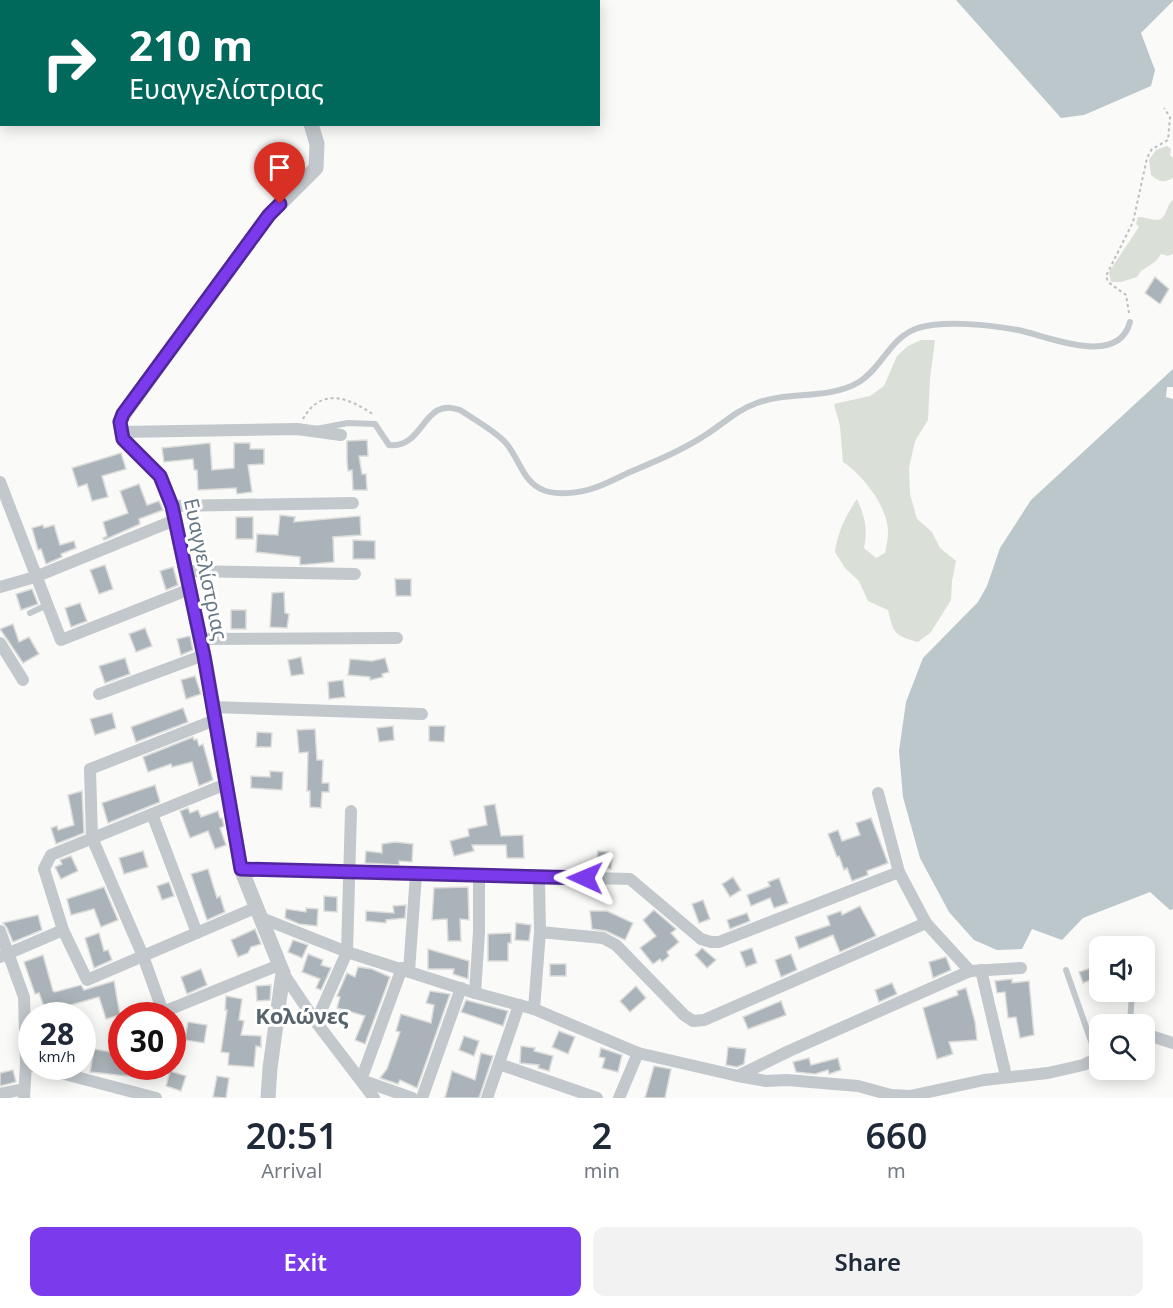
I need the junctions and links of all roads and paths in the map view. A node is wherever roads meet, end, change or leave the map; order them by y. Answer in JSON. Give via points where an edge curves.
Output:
{"nodes":[{"id":1,"x":1164,"y":108,"type":"dead end"},
{"id":2,"x":312,"y":126,"type":"edge"},
{"id":3,"x":1130,"y":322,"type":"joint"},
{"id":4,"x":378,"y":427,"type":"junction"},
{"id":5,"x":297,"y":429,"type":"junction"},
{"id":6,"x":311,"y":431,"type":"junction"},
{"id":7,"x":120,"y":432,"type":"junction"},
{"id":8,"x":341,"y":435,"type":"dead end"},
{"id":9,"x":0,"y":482,"type":"edge"},
{"id":10,"x":353,"y":503,"type":"dead end"},
{"id":11,"x":173,"y":513,"type":"junction"},
{"id":12,"x":186,"y":571,"type":"junction"},
{"id":13,"x":355,"y":574,"type":"dead end"},
{"id":14,"x":35,"y":577,"type":"junction"},
{"id":15,"x":0,"y":587,"type":"edge"},
{"id":16,"x":190,"y":589,"type":"junction"},
{"id":17,"x":47,"y":605,"type":"junction"},
{"id":18,"x":30,"y":613,"type":"dead end"},
{"id":19,"x":200,"y":639,"type":"junction"},
{"id":20,"x":397,"y":639,"type":"dead end"},
{"id":21,"x":0,"y":643,"type":"edge"},
{"id":22,"x":204,"y":656,"type":"junction"},
{"id":23,"x":22,"y":680,"type":"dead end"},
{"id":24,"x":99,"y":694,"type":"dead end"},
{"id":25,"x":214,"y":714,"type":"junction"},
{"id":26,"x":422,"y":714,"type":"dead end"},
{"id":27,"x":225,"y":784,"type":"junction"},
{"id":28,"x":878,"y":792,"type":"dead end"},
{"id":29,"x":351,"y":811,"type":"dead end"},
{"id":30,"x":152,"y":814,"type":"junction"},
{"id":31,"x":92,"y":838,"type":"junction"},
{"id":32,"x":241,"y":869,"type":"junction"},
{"id":33,"x":350,"y":871,"type":"junction"},
{"id":34,"x":899,"y":872,"type":"junction"},
{"id":35,"x":416,"y":874,"type":"junction"},
{"id":36,"x":478,"y":876,"type":"junction"},
{"id":37,"x":539,"y":878,"type":"junction"},
{"id":38,"x":257,"y":913,"type":"junction"},
{"id":39,"x":926,"y":923,"type":"junction"},
{"id":40,"x":63,"y":930,"type":"junction"},
{"id":41,"x":0,"y":931,"type":"edge"},
{"id":42,"x":197,"y":933,"type":"junction"},
{"id":43,"x":540,"y":933,"type":"junction"},
{"id":44,"x":347,"y":952,"type":"junction"},
{"id":45,"x":4,"y":956,"type":"edge"},
{"id":46,"x":143,"y":956,"type":"junction"},
{"id":47,"x":1020,"y":968,"type":"dead end"},
{"id":48,"x":281,"y":969,"type":"junction"},
{"id":49,"x":406,"y":970,"type":"junction"},
{"id":50,"x":976,"y":970,"type":"junction"},
{"id":51,"x":1066,"y":970,"type":"dead end"},
{"id":52,"x":461,"y":988,"type":"junction"},
{"id":53,"x":475,"y":993,"type":"junction"},
{"id":54,"x":25,"y":1002,"type":"edge"},
{"id":55,"x":519,"y":1005,"type":"junction"},
{"id":56,"x":534,"y":1009,"type":"junction"},
{"id":57,"x":316,"y":1022,"type":"junction"},
{"id":58,"x":1089,"y":1033,"type":"edge"},
{"id":59,"x":1155,"y":1037,"type":"edge"},
{"id":60,"x":1173,"y":1043,"type":"edge"},
{"id":61,"x":638,"y":1053,"type":"junction"},
{"id":62,"x":1089,"y":1062,"type":"edge"},
{"id":63,"x":499,"y":1064,"type":"junction"},
{"id":64,"x":738,"y":1076,"type":"junction"},
{"id":65,"x":1006,"y":1076,"type":"junction"},
{"id":66,"x":86,"y":1080,"type":"edge"},
{"id":67,"x":361,"y":1080,"type":"junction"},
{"id":68,"x":24,"y":1093,"type":"edge"},
{"id":69,"x":0,"y":1095,"type":"edge"},
{"id":70,"x":156,"y":1098,"type":"edge"},
{"id":71,"x":268,"y":1098,"type":"edge"},
{"id":72,"x":374,"y":1098,"type":"edge"},
{"id":73,"x":412,"y":1098,"type":"edge"},
{"id":74,"x":422,"y":1098,"type":"edge"},
{"id":75,"x":487,"y":1098,"type":"edge"},
{"id":76,"x":597,"y":1098,"type":"edge"},
{"id":77,"x":619,"y":1098,"type":"edge"}],
"edges":[{"from":1,"to":3,"type":"path","via":[[1170,117],[1168,140],[1152,149],[1147,158],[1133,222],[1106,276],[1126,295]]},
{"from":2,"to":7,"type":"street","via":[[317,144],[315,168],[269,215],[123,414]]},
{"from":3,"to":4,"type":"lane","via":[[1127,334],[1102,346],[1050,341],[1020,330],[975,325],[917,328],[900,339],[857,383],[748,406],[674,453],[596,488],[570,493],[539,488],[528,479],[504,441],[453,407],[440,408],[407,443],[398,446],[389,445]]},
{"from":4,"to":5,"type":"path","via":[[374,415],[356,402],[325,398],[313,403]]},
{"from":4,"to":6,"type":"lane","via":[[348,423]]},
{"from":5,"to":6,"type":"street"},
{"from":5,"to":7,"type":"street"},
{"from":6,"to":8,"type":"street"},
{"from":7,"to":11,"type":"street","name":"Ευαγγελίστριας","via":[[126,444],[160,476]]},
{"from":9,"to":14,"type":"street"},
{"from":10,"to":11,"type":"street"},
{"from":11,"to":12,"type":"street","name":"Ευαγγελίστριας"},
{"from":11,"to":14,"type":"street"},
{"from":12,"to":13,"type":"street"},
{"from":12,"to":16,"type":"street","name":"Ευαγγελίστριας"},
{"from":14,"to":15,"type":"street"},
{"from":14,"to":17,"type":"street"},
{"from":16,"to":17,"type":"street","via":[[62,640]]},
{"from":16,"to":19,"type":"street","name":"Ευαγγελίστριας"},
{"from":17,"to":18,"type":"lane"},
{"from":19,"to":20,"type":"street"},
{"from":19,"to":22,"type":"street","name":"Ευαγγελίστριας"},
{"from":21,"to":23,"type":"street"},
{"from":22,"to":24,"type":"street"},
{"from":22,"to":25,"type":"street","name":"Ευαγγελίστριας"},
{"from":25,"to":26,"type":"street"},
{"from":25,"to":27,"type":"street","name":"Ευαγγελίστριας"},
{"from":25,"to":31,"type":"street","via":[[90,769]]},
{"from":27,"to":30,"type":"street"},
{"from":27,"to":32,"type":"street","name":"Ευαγγελίστριας"},
{"from":28,"to":34,"type":"street"},
{"from":29,"to":33,"type":"street"},
{"from":30,"to":31,"type":"street"},
{"from":30,"to":42,"type":"street"},
{"from":31,"to":40,"type":"street","via":[[51,855],[46,861],[44,869]]},
{"from":31,"to":46,"type":"street"},
{"from":32,"to":33,"type":"street"},
{"from":32,"to":38,"type":"street","name":"Ευαγγελίστριας"},
{"from":33,"to":35,"type":"street"},
{"from":33,"to":44,"type":"street"},
{"from":34,"to":37,"type":"street","via":[[719,942],[701,939],[630,879]]},
{"from":34,"to":39,"type":"street"},
{"from":35,"to":36,"type":"street"},
{"from":35,"to":49,"type":"street"},
{"from":36,"to":37,"type":"street"},
{"from":36,"to":53,"type":"street"},
{"from":37,"to":43,"type":"street"},
{"from":38,"to":42,"type":"street"},
{"from":38,"to":44,"type":"street"},
{"from":38,"to":48,"type":"street","name":"Ευαγγελίστριας"},
{"from":39,"to":43,"type":"street","via":[[704,1020],[693,1021],[616,945],[603,938]]},
{"from":39,"to":50,"type":"street"},
{"from":40,"to":45,"type":"street"},
{"from":40,"to":46,"type":"street","via":[[87,980]]},
{"from":41,"to":45,"type":"street"},
{"from":42,"to":46,"type":"street"},
{"from":43,"to":56,"type":"street"},
{"from":44,"to":49,"type":"street"},
{"from":44,"to":57,"type":"street"},
{"from":45,"to":54,"type":"street"},
{"from":46,"to":48,"type":"street","via":[[163,1012]]},
{"from":47,"to":50,"type":"street"},
{"from":48,"to":57,"type":"street"},
{"from":48,"to":71,"type":"street"},
{"from":49,"to":52,"type":"street"},
{"from":49,"to":67,"type":"street"},
{"from":50,"to":64,"type":"street"},
{"from":50,"to":65,"type":"street"},
{"from":51,"to":58,"type":"lane"},
{"from":52,"to":53,"type":"street"},
{"from":52,"to":74,"type":"street"},
{"from":53,"to":55,"type":"street"},
{"from":55,"to":56,"type":"street"},
{"from":55,"to":63,"type":"street"},
{"from":56,"to":61,"type":"street"},
{"from":57,"to":67,"type":"street"},
{"from":59,"to":60,"type":"street"},
{"from":61,"to":64,"type":"street"},
{"from":61,"to":77,"type":"street"},
{"from":62,"to":65,"type":"street","via":[[1048,1073]]},
{"from":63,"to":75,"type":"street"},
{"from":63,"to":76,"type":"street"},
{"from":64,"to":65,"type":"street","via":[[858,1086],[910,1096]]},
{"from":66,"to":70,"type":"street"},
{"from":67,"to":72,"type":"street"},
{"from":67,"to":73,"type":"street"},
{"from":68,"to":69,"type":"street"}]}
